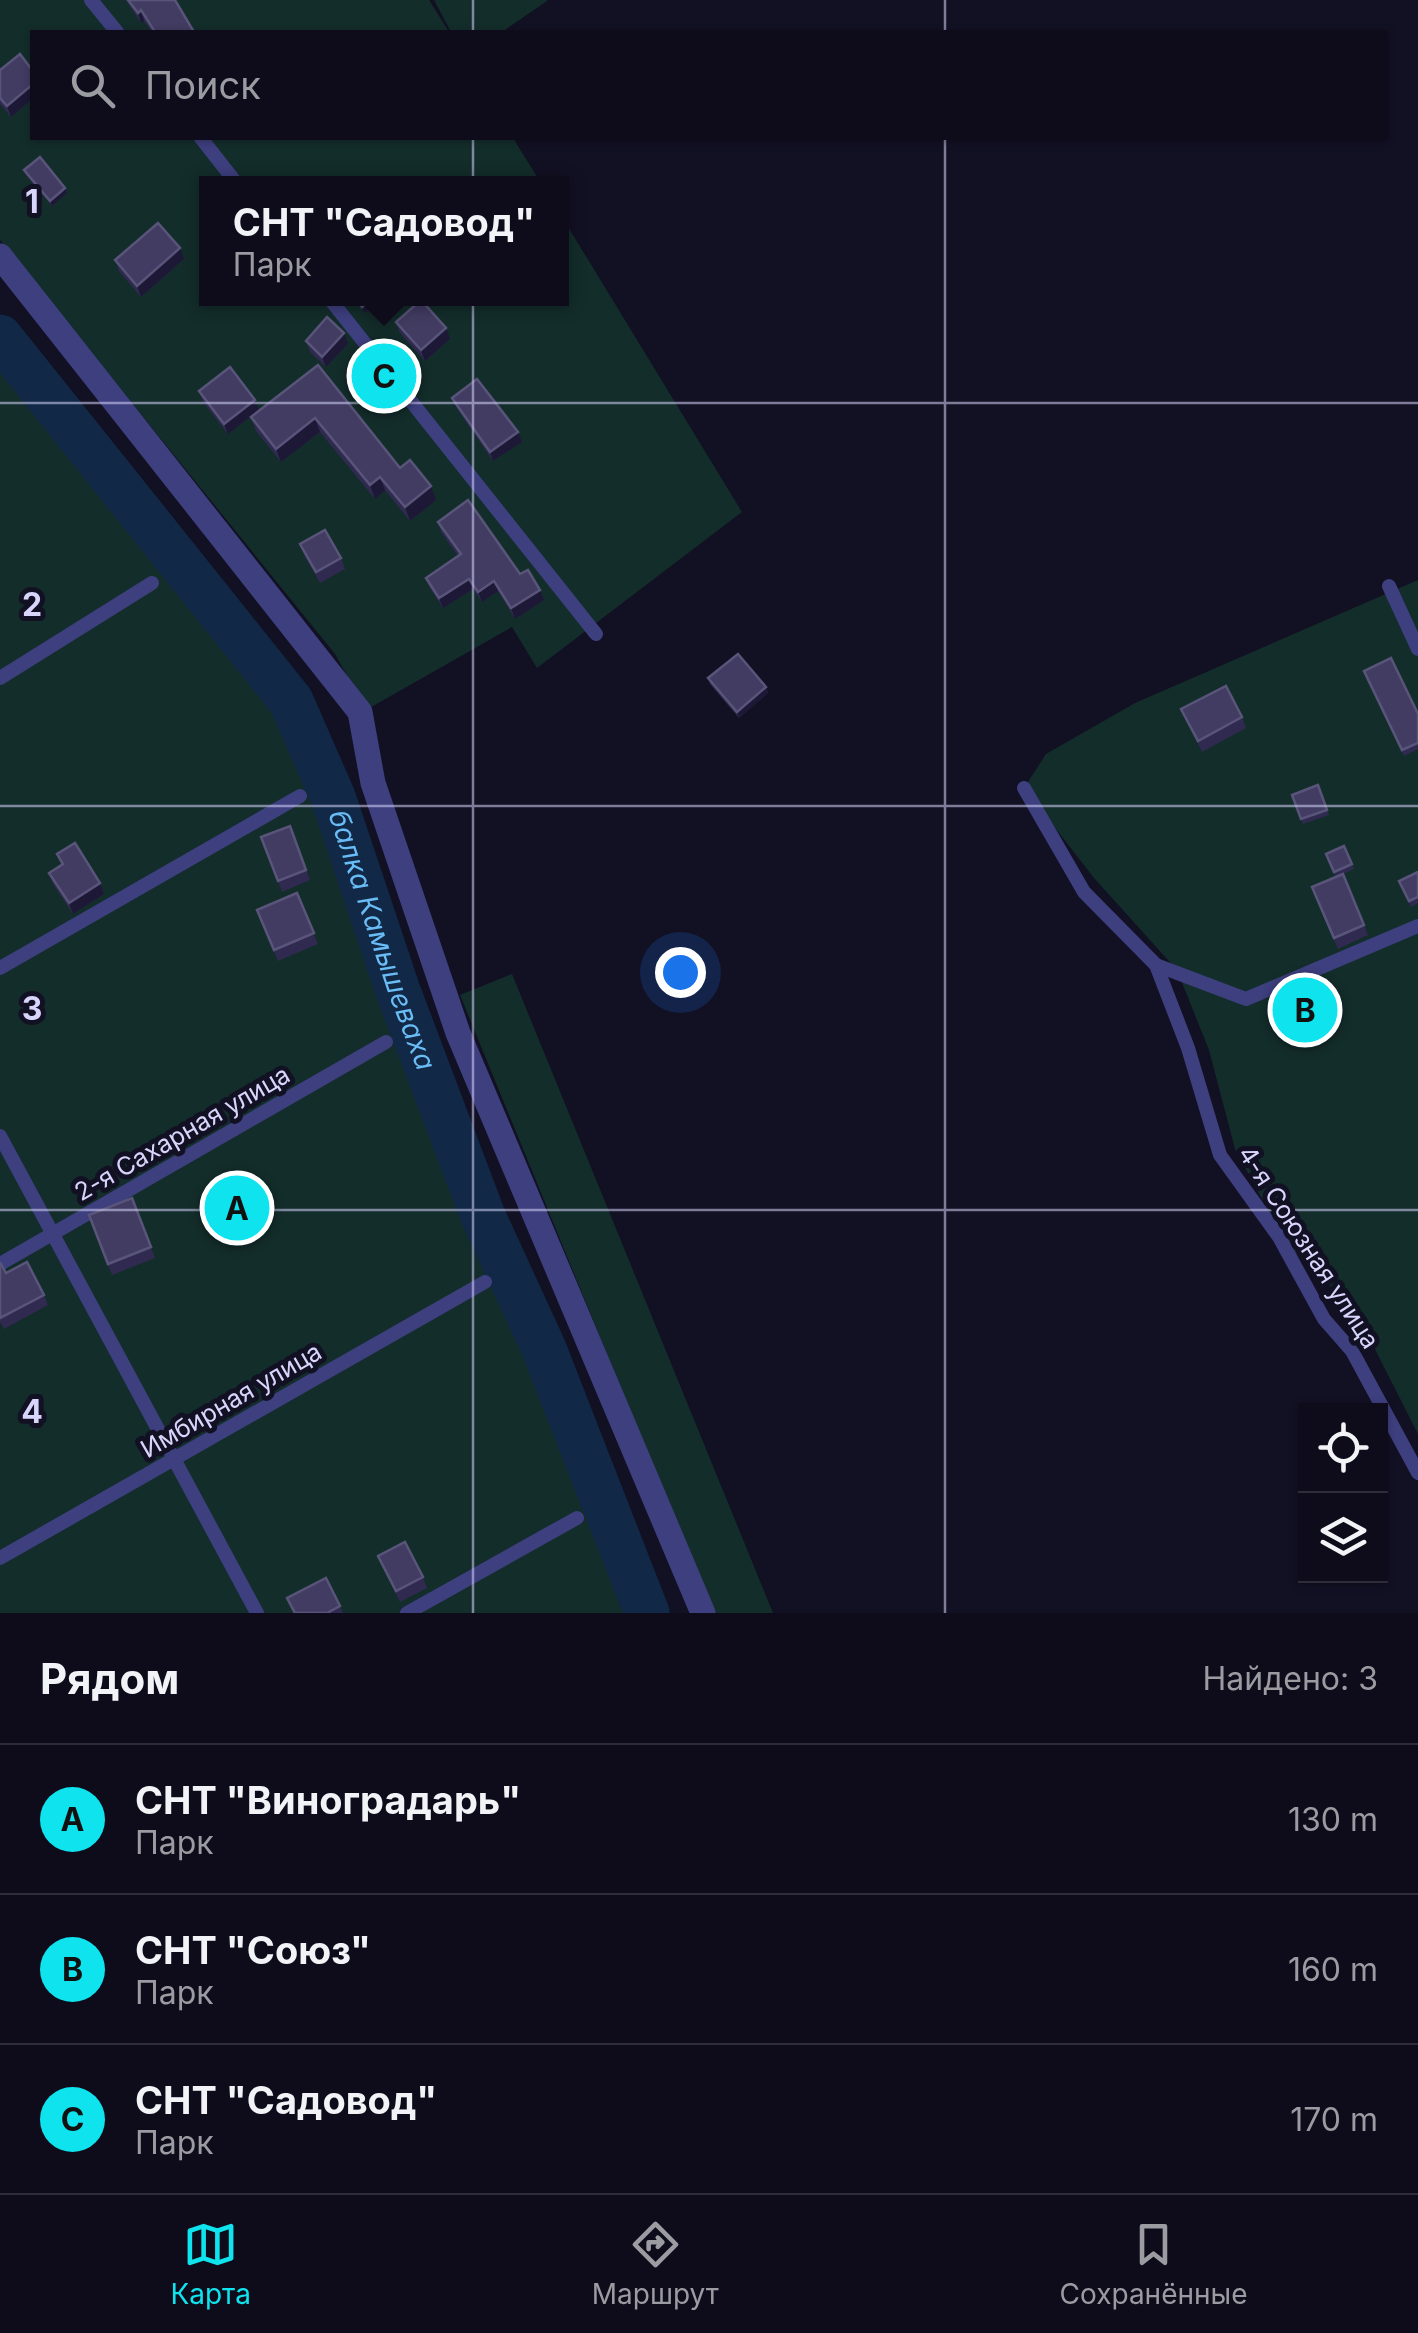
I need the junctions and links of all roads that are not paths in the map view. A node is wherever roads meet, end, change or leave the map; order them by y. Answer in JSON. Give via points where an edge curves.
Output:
{"nodes":[{"id":1,"x":91,"y":0,"type":"edge"},
{"id":2,"x":115,"y":30,"type":"edge"},
{"id":3,"x":202,"y":140,"type":"edge"},
{"id":4,"x":231,"y":176,"type":"edge"},
{"id":5,"x":0,"y":256,"type":"edge"},
{"id":6,"x":335,"y":306,"type":"edge"},
{"id":7,"x":152,"y":583,"type":"dead end"},
{"id":8,"x":1390,"y":586,"type":"dead end"},
{"id":9,"x":596,"y":634,"type":"dead end"},
{"id":10,"x":1418,"y":649,"type":"edge"},
{"id":11,"x":0,"y":678,"type":"edge"},
{"id":12,"x":1024,"y":788,"type":"dead end"},
{"id":13,"x":300,"y":796,"type":"dead end"},
{"id":14,"x":1418,"y":926,"type":"edge"},
{"id":15,"x":1156,"y":965,"type":"junction"},
{"id":16,"x":0,"y":968,"type":"edge"},
{"id":17,"x":386,"y":1042,"type":"dead end"},
{"id":18,"x":0,"y":1136,"type":"edge"},
{"id":19,"x":53,"y":1234,"type":"junction"},
{"id":20,"x":0,"y":1264,"type":"edge"},
{"id":21,"x":485,"y":1282,"type":"dead end"},
{"id":22,"x":176,"y":1457,"type":"junction"},
{"id":23,"x":1418,"y":1473,"type":"edge"},
{"id":24,"x":577,"y":1518,"type":"dead end"},
{"id":25,"x":0,"y":1558,"type":"edge"},
{"id":26,"x":257,"y":1613,"type":"edge"},
{"id":27,"x":407,"y":1613,"type":"edge"},
{"id":28,"x":703,"y":1613,"type":"edge"}],
"edges":[{"from":1,"to":2,"type":"lane"},
{"from":3,"to":4,"type":"lane"},
{"from":5,"to":28,"type":"street","via":[[360,712],[373,783],[458,1033]]},
{"from":6,"to":9,"type":"lane"},
{"from":7,"to":11,"type":"lane"},
{"from":8,"to":10,"type":"lane"},
{"from":12,"to":15,"type":"lane","name":"4-я Союзная улица","via":[[1084,892]]},
{"from":13,"to":16,"type":"lane"},
{"from":14,"to":15,"type":"lane","via":[[1246,998]]},
{"from":15,"to":23,"type":"lane","name":"4-я Союзная улица","via":[[1220,1155],[1279,1236],[1324,1319],[1352,1350]]},
{"from":17,"to":19,"type":"lane","name":"2-я Сахарная улица"},
{"from":18,"to":19,"type":"lane"},
{"from":19,"to":20,"type":"lane","name":"2-я Сахарная улица"},
{"from":19,"to":22,"type":"lane"},
{"from":21,"to":22,"type":"lane","name":"Имбирная улица"},
{"from":22,"to":25,"type":"lane","name":"Имбирная улица"},
{"from":22,"to":26,"type":"lane"},
{"from":24,"to":27,"type":"lane"}]}
